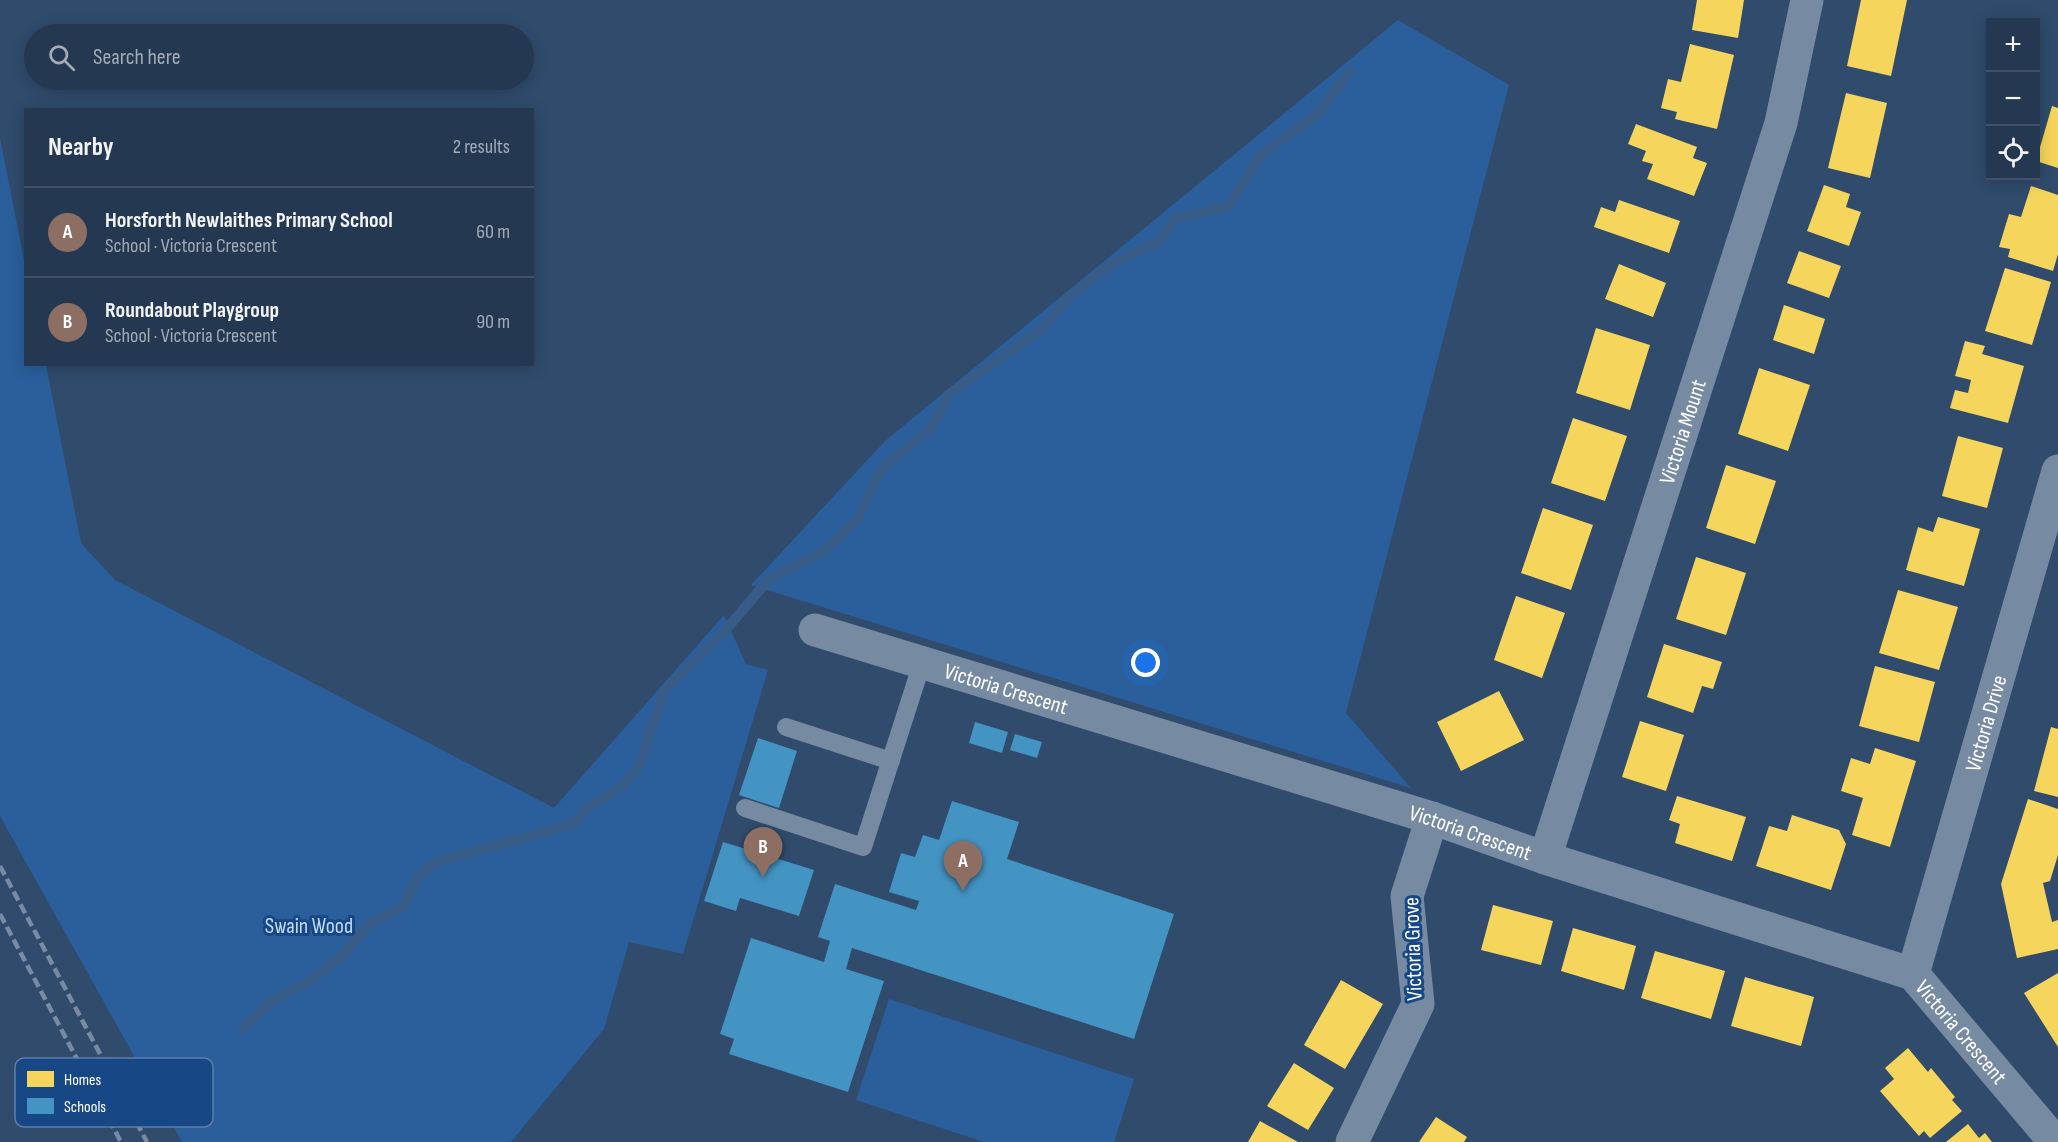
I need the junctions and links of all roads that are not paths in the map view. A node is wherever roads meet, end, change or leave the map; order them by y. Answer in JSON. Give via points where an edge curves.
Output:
{"nodes":[{"id":1,"x":1807,"y":0,"type":"edge"},
{"id":2,"x":2058,"y":471,"type":"edge"},
{"id":3,"x":815,"y":630,"type":"dead end"},
{"id":4,"x":922,"y":663,"type":"junction"},
{"id":5,"x":786,"y":727,"type":"dead end"},
{"id":6,"x":891,"y":761,"type":"junction"},
{"id":7,"x":745,"y":808,"type":"dead end"},
{"id":8,"x":1432,"y":818,"type":"junction"},
{"id":9,"x":1545,"y":858,"type":"junction"},
{"id":10,"x":1913,"y":974,"type":"junction"},
{"id":11,"x":1352,"y":1142,"type":"edge"},
{"id":12,"x":2055,"y":1142,"type":"edge"}],
"edges":[{"from":1,"to":9,"type":"street","name":"Victoria Mount","via":[[1781,123]]},
{"from":2,"to":10,"type":"street","name":"Victoria Drive"},
{"from":3,"to":4,"type":"street","name":"Victoria Crescent"},
{"from":4,"to":6,"type":"lane"},
{"from":4,"to":8,"type":"street","name":"Victoria Crescent"},
{"from":5,"to":6,"type":"lane"},
{"from":6,"to":7,"type":"lane","via":[[863,847]]},
{"from":8,"to":9,"type":"street","name":"Victoria Crescent"},
{"from":8,"to":11,"type":"street","name":"Victoria Grove","via":[[1407,896],[1418,1004]]},
{"from":9,"to":10,"type":"street","name":"Victoria Crescent"},
{"from":10,"to":12,"type":"street","name":"Victoria Crescent"}]}
